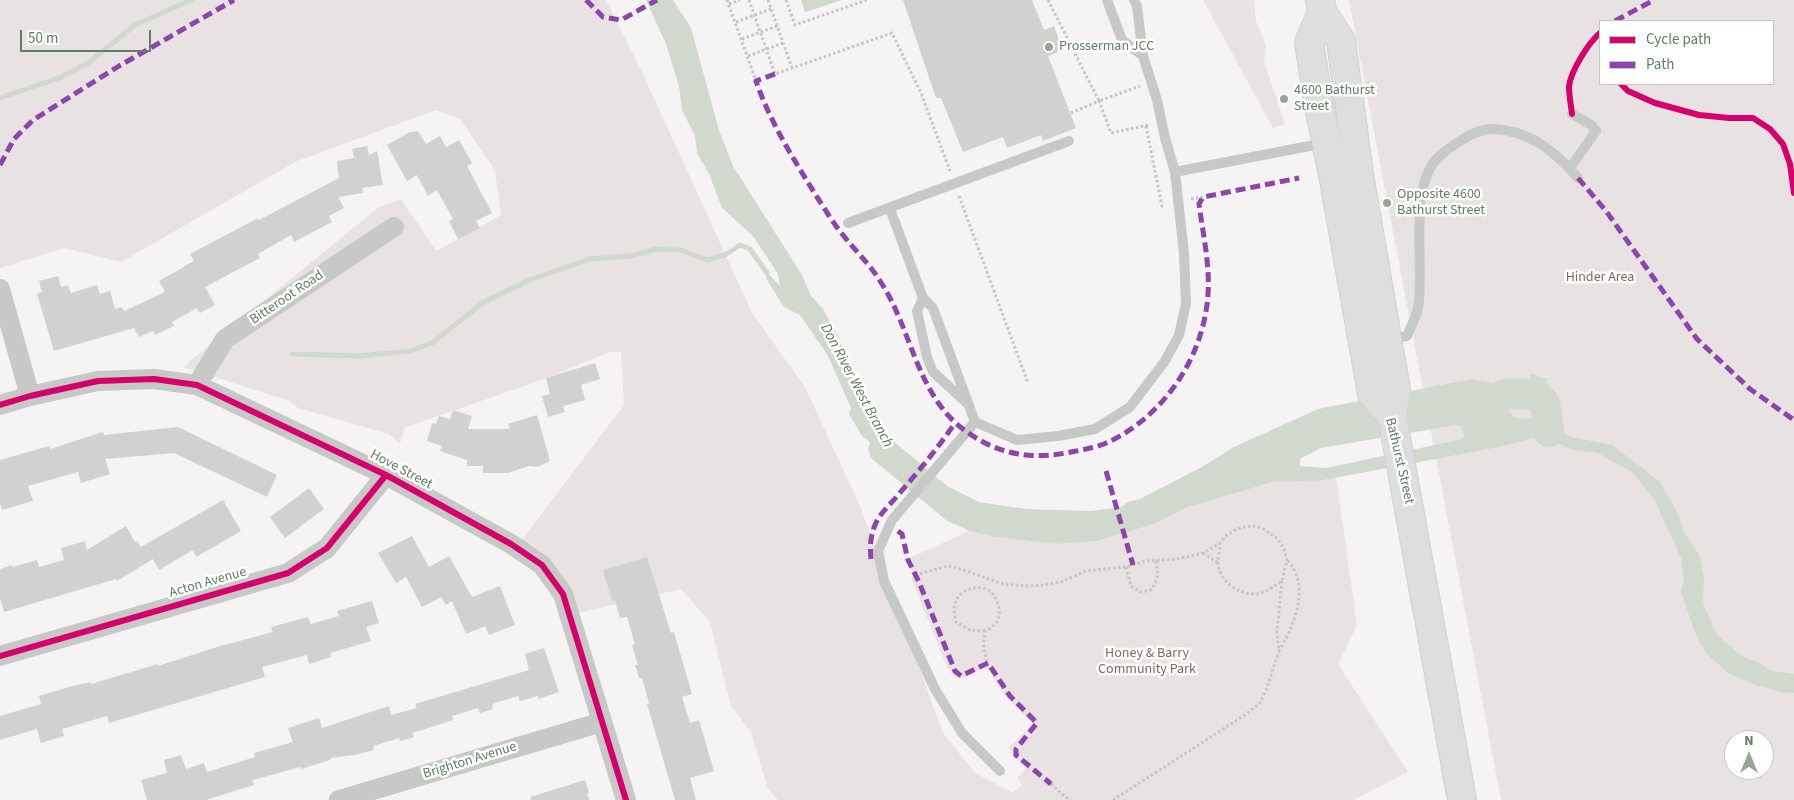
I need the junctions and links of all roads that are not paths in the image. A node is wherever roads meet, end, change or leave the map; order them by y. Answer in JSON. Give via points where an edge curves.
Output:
{"nodes":[{"id":1,"x":1107,"y":0,"type":"edge"},
{"id":2,"x":1134,"y":0,"type":"edge"},
{"id":3,"x":1321,"y":6,"type":"edge"},
{"id":4,"x":1144,"y":56,"type":"junction"},
{"id":5,"x":1572,"y":114,"type":"dead end"},
{"id":6,"x":1339,"y":140,"type":"junction"},
{"id":7,"x":1069,"y":141,"type":"dead end"},
{"id":8,"x":1570,"y":168,"type":"junction"},
{"id":9,"x":1175,"y":172,"type":"junction"},
{"id":10,"x":1578,"y":178,"type":"dead end"},
{"id":11,"x":890,"y":209,"type":"junction"},
{"id":12,"x":848,"y":223,"type":"dead end"},
{"id":13,"x":394,"y":227,"type":"dead end"},
{"id":14,"x":0,"y":289,"type":"edge"},
{"id":15,"x":923,"y":298,"type":"junction"},
{"id":16,"x":1387,"y":340,"type":"junction"},
{"id":17,"x":197,"y":385,"type":"junction"},
{"id":18,"x":1384,"y":392,"type":"junction"},
{"id":19,"x":30,"y":396,"type":"junction"},
{"id":20,"x":0,"y":405,"type":"edge"},
{"id":21,"x":969,"y":405,"type":"junction"},
{"id":22,"x":975,"y":422,"type":"junction"},
{"id":23,"x":386,"y":475,"type":"junction"},
{"id":24,"x":0,"y":656,"type":"edge"},
{"id":25,"x":602,"y":722,"type":"junction"},
{"id":26,"x":1000,"y":770,"type":"dead end"},
{"id":27,"x":339,"y":800,"type":"edge"},
{"id":28,"x":626,"y":800,"type":"edge"},
{"id":29,"x":1462,"y":800,"type":"edge"}],
"edges":[{"from":1,"to":4,"type":"lane","via":[[1122,40]]},
{"from":2,"to":4,"type":"lane"},
{"from":3,"to":6,"type":"main road","via":[[1309,43]]},
{"from":4,"to":9,"type":"lane"},
{"from":5,"to":8,"type":"lane","via":[[1592,125],[1596,131]]},
{"from":6,"to":9,"type":"lane"},
{"from":6,"to":16,"type":"main road"},
{"from":6,"to":18,"type":"main road","via":[[1334,180]]},
{"from":7,"to":11,"type":"lane"},
{"from":8,"to":10,"type":"lane"},
{"from":8,"to":16,"type":"lane","via":[[1537,140],[1501,130],[1487,129],[1445,152],[1434,163],[1423,190],[1418,310],[1407,336]]},
{"from":9,"to":22,"type":"lane","via":[[1186,304],[1178,335],[1165,361],[1130,406],[1095,429],[1058,436],[1017,440]]},
{"from":11,"to":12,"type":"lane"},
{"from":11,"to":15,"type":"lane"},
{"from":13,"to":17,"type":"street","name":"Bitteroot Road","via":[[225,339]]},
{"from":14,"to":19,"type":"street"},
{"from":15,"to":21,"type":"lane","via":[[933,308]]},
{"from":15,"to":21,"type":"lane","via":[[917,312],[933,372]]},
{"from":16,"to":18,"type":"main road"},
{"from":17,"to":19,"type":"street","name":"Hove Street","via":[[154,379],[98,381]]},
{"from":17,"to":23,"type":"street","name":"Hove Street"},
{"from":18,"to":29,"type":"main road","name":"Bathurst Street","via":[[1403,470]]},
{"from":19,"to":20,"type":"street","name":"Hove Street"},
{"from":21,"to":22,"type":"lane"},
{"from":22,"to":26,"type":"lane","via":[[892,520],[878,551],[884,581],[935,689],[962,733]]},
{"from":23,"to":24,"type":"street","name":"Acton Avenue","via":[[327,548],[288,573]]},
{"from":23,"to":25,"type":"street","name":"Hove Street","via":[[511,544],[542,565],[563,594]]},
{"from":25,"to":27,"type":"street","name":"Brighton Avenue"},
{"from":25,"to":28,"type":"street","name":"Hove Street"}]}
